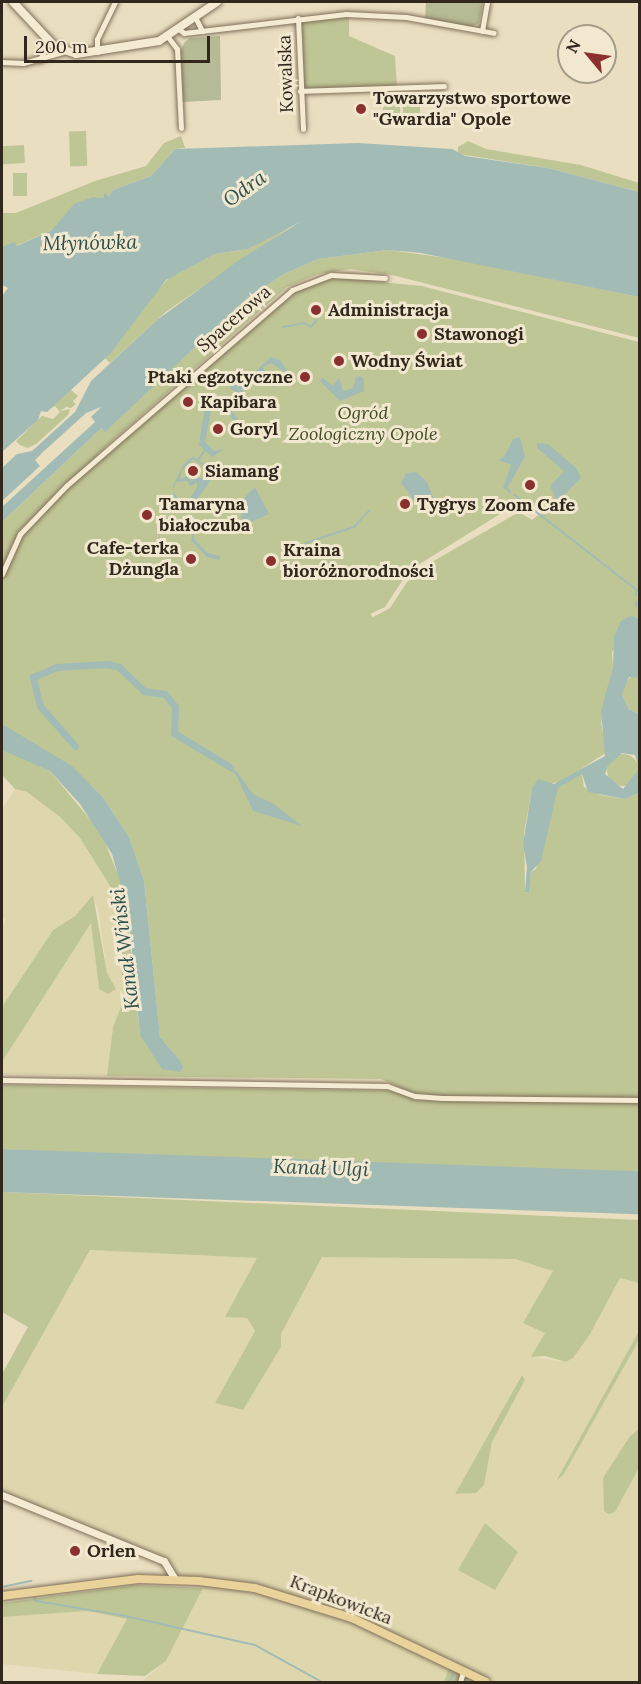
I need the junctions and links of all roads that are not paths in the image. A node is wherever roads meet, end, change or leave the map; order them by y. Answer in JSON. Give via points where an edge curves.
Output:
{"nodes":[{"id":1,"x":13,"y":2,"type":"edge"},
{"id":2,"x":115,"y":2,"type":"edge"},
{"id":3,"x":217,"y":2,"type":"edge"},
{"id":4,"x":487,"y":2,"type":"edge"},
{"id":5,"x":195,"y":17,"type":"junction"},
{"id":6,"x":298,"y":18,"type":"junction"},
{"id":7,"x":180,"y":30,"type":"junction"},
{"id":8,"x":202,"y":31,"type":"junction"},
{"id":9,"x":482,"y":31,"type":"junction"},
{"id":10,"x":494,"y":33,"type":"dead end"},
{"id":11,"x":168,"y":37,"type":"junction"},
{"id":12,"x":48,"y":41,"type":"junction"},
{"id":13,"x":63,"y":52,"type":"junction"},
{"id":14,"x":97,"y":52,"type":"junction"},
{"id":15,"x":40,"y":60,"type":"junction"},
{"id":16,"x":2,"y":62,"type":"edge"},
{"id":17,"x":444,"y":86,"type":"dead end"},
{"id":18,"x":300,"y":91,"type":"junction"},
{"id":19,"x":181,"y":128,"type":"dead end"},
{"id":20,"x":303,"y":129,"type":"dead end"},
{"id":21,"x":384,"y":278,"type":"dead end"},
{"id":22,"x":2,"y":574,"type":"edge"},
{"id":23,"x":2,"y":1080,"type":"edge"},
{"id":24,"x":639,"y":1100,"type":"edge"},
{"id":25,"x":2,"y":1495,"type":"edge"},
{"id":26,"x":175,"y":1579,"type":"junction"},
{"id":27,"x":2,"y":1596,"type":"edge"},
{"id":28,"x":464,"y":1672,"type":"junction"},
{"id":29,"x":460,"y":1683,"type":"edge"},
{"id":30,"x":486,"y":1683,"type":"edge"}],
"edges":[{"from":1,"to":12,"type":"main road"},
{"from":2,"to":14,"type":"street","via":[[97,39]]},
{"from":3,"to":5,"type":"main road"},
{"from":4,"to":9,"type":"street"},
{"from":5,"to":7,"type":"main road"},
{"from":5,"to":8,"type":"street"},
{"from":6,"to":8,"type":"street"},
{"from":6,"to":9,"type":"street","via":[[381,15]]},
{"from":6,"to":18,"type":"street","name":"Kowalska"},
{"from":7,"to":8,"type":"street"},
{"from":7,"to":11,"type":"main road"},
{"from":9,"to":10,"type":"street"},
{"from":11,"to":14,"type":"main road","via":[[146,45]]},
{"from":11,"to":19,"type":"street","via":[[177,49]]},
{"from":12,"to":13,"type":"main road"},
{"from":12,"to":15,"type":"street"},
{"from":13,"to":14,"type":"main road"},
{"from":13,"to":15,"type":"street"},
{"from":15,"to":16,"type":"street"},
{"from":17,"to":18,"type":"street"},
{"from":18,"to":20,"type":"street","name":"Kowalska"},
{"from":21,"to":22,"type":"street","name":"Spacerowa","via":[[331,275],[291,290],[120,437],[20,534]]},
{"from":23,"to":24,"type":"street","via":[[387,1086],[415,1096],[442,1098]]},
{"from":25,"to":26,"type":"street","via":[[164,1561]]},
{"from":26,"to":27,"type":"main road","name":"Krapkowicka","via":[[115,1580]]},
{"from":26,"to":28,"type":"main road","name":"Krapkowicka","via":[[246,1587],[301,1600],[367,1625]]},
{"from":28,"to":29,"type":"street"},
{"from":28,"to":30,"type":"main road","name":"Krapkowicka"}]}
